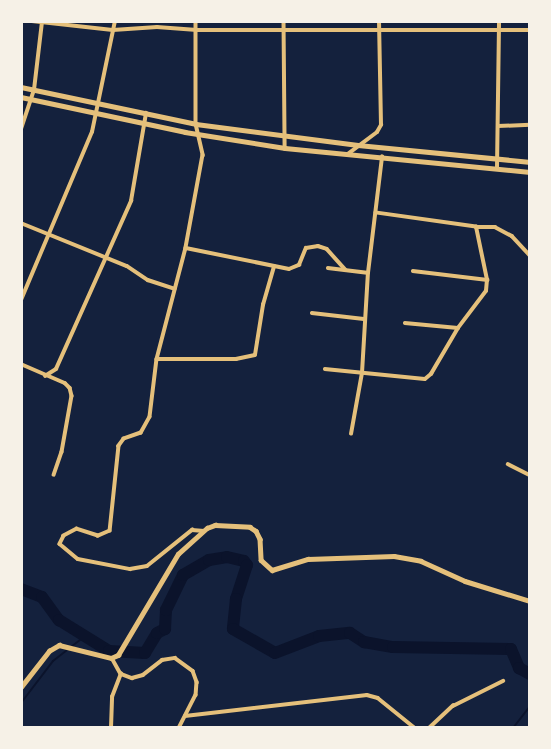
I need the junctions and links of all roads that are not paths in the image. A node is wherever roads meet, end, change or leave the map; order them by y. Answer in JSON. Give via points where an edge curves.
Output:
{"nodes":[{"id":1,"x":32,"y":21,"type":"edge"},
{"id":2,"x":115,"y":21,"type":"edge"},
{"id":3,"x":197,"y":21,"type":"edge"},
{"id":4,"x":284,"y":21,"type":"edge"},
{"id":5,"x":379,"y":21,"type":"edge"},
{"id":6,"x":499,"y":21,"type":"edge"},
{"id":7,"x":42,"y":22,"type":"edge"},
{"id":8,"x":113,"y":30,"type":"junction"},
{"id":9,"x":197,"y":30,"type":"junction"},
{"id":10,"x":284,"y":30,"type":"junction"},
{"id":11,"x":380,"y":30,"type":"junction"},
{"id":12,"x":499,"y":30,"type":"junction"},
{"id":13,"x":530,"y":30,"type":"edge"},
{"id":14,"x":21,"y":87,"type":"edge"},
{"id":15,"x":34,"y":90,"type":"junction"},
{"id":16,"x":21,"y":97,"type":"edge"},
{"id":17,"x":31,"y":100,"type":"junction"},
{"id":18,"x":99,"y":104,"type":"junction"},
{"id":19,"x":145,"y":113,"type":"junction"},
{"id":20,"x":96,"y":115,"type":"junction"},
{"id":21,"x":142,"y":123,"type":"junction"},
{"id":22,"x":196,"y":124,"type":"junction"},
{"id":23,"x":498,"y":125,"type":"junction"},
{"id":24,"x":530,"y":125,"type":"edge"},
{"id":25,"x":21,"y":129,"type":"edge"},
{"id":26,"x":200,"y":135,"type":"junction"},
{"id":27,"x":284,"y":137,"type":"junction"},
{"id":28,"x":358,"y":145,"type":"junction"},
{"id":29,"x":285,"y":148,"type":"junction"},
{"id":30,"x":348,"y":154,"type":"junction"},
{"id":31,"x":382,"y":158,"type":"junction"},
{"id":32,"x":498,"y":158,"type":"junction"},
{"id":33,"x":530,"y":162,"type":"edge"},
{"id":34,"x":497,"y":168,"type":"junction"},
{"id":35,"x":530,"y":172,"type":"edge"},
{"id":36,"x":376,"y":214,"type":"junction"},
{"id":37,"x":21,"y":223,"type":"edge"},
{"id":38,"x":476,"y":228,"type":"junction"},
{"id":39,"x":51,"y":234,"type":"junction"},
{"id":40,"x":186,"y":248,"type":"junction"},
{"id":41,"x":530,"y":255,"type":"edge"},
{"id":42,"x":106,"y":257,"type":"junction"},
{"id":43,"x":274,"y":267,"type":"junction"},
{"id":44,"x":328,"y":268,"type":"dead end"},
{"id":45,"x":346,"y":270,"type":"junction"},
{"id":46,"x":413,"y":271,"type":"dead end"},
{"id":47,"x":368,"y":273,"type":"junction"},
{"id":48,"x":487,"y":280,"type":"junction"},
{"id":49,"x":175,"y":289,"type":"junction"},
{"id":50,"x":21,"y":300,"type":"edge"},
{"id":51,"x":312,"y":313,"type":"dead end"},
{"id":52,"x":364,"y":319,"type":"junction"},
{"id":53,"x":405,"y":323,"type":"dead end"},
{"id":54,"x":458,"y":328,"type":"junction"},
{"id":55,"x":157,"y":359,"type":"junction"},
{"id":56,"x":21,"y":364,"type":"edge"},
{"id":57,"x":325,"y":369,"type":"dead end"},
{"id":58,"x":362,"y":373,"type":"junction"},
{"id":59,"x":45,"y":376,"type":"junction"},
{"id":60,"x":351,"y":434,"type":"dead end"},
{"id":61,"x":508,"y":464,"type":"dead end"},
{"id":62,"x":54,"y":475,"type":"dead end"},
{"id":63,"x":530,"y":475,"type":"edge"},
{"id":64,"x":204,"y":531,"type":"junction"},
{"id":65,"x":530,"y":601,"type":"edge"},
{"id":66,"x":111,"y":658,"type":"junction"},
{"id":67,"x":121,"y":674,"type":"junction"},
{"id":68,"x":502,"y":681,"type":"dead end"},
{"id":69,"x":22,"y":684,"type":"edge"},
{"id":70,"x":185,"y":716,"type":"junction"},
{"id":71,"x":111,"y":728,"type":"edge"},
{"id":72,"x":179,"y":728,"type":"edge"},
{"id":73,"x":415,"y":728,"type":"edge"},
{"id":74,"x":429,"y":728,"type":"edge"}],
"edges":[{"from":1,"to":7,"type":"street"},
{"from":2,"to":8,"type":"street"},
{"from":3,"to":9,"type":"street"},
{"from":4,"to":10,"type":"street"},
{"from":5,"to":11,"type":"street"},
{"from":6,"to":12,"type":"street"},
{"from":7,"to":8,"type":"street"},
{"from":7,"to":15,"type":"street"},
{"from":8,"to":9,"type":"street"},
{"from":8,"to":18,"type":"street"},
{"from":9,"to":10,"type":"street"},
{"from":9,"to":22,"type":"street"},
{"from":10,"to":11,"type":"street"},
{"from":10,"to":27,"type":"street"},
{"from":11,"to":12,"type":"street"},
{"from":11,"to":28,"type":"street","via":[[381,125]]},
{"from":12,"to":13,"type":"street"},
{"from":12,"to":23,"type":"street"},
{"from":14,"to":15,"type":"main road"},
{"from":15,"to":17,"type":"street"},
{"from":15,"to":18,"type":"main road"},
{"from":16,"to":17,"type":"main road"},
{"from":17,"to":20,"type":"main road"},
{"from":17,"to":25,"type":"street"},
{"from":18,"to":19,"type":"main road"},
{"from":18,"to":20,"type":"street"},
{"from":19,"to":21,"type":"street"},
{"from":19,"to":22,"type":"main road"},
{"from":20,"to":21,"type":"main road"},
{"from":20,"to":39,"type":"street"},
{"from":21,"to":26,"type":"main road"},
{"from":21,"to":42,"type":"street","via":[[131,201]]},
{"from":22,"to":26,"type":"street"},
{"from":22,"to":27,"type":"main road"},
{"from":23,"to":24,"type":"street"},
{"from":23,"to":32,"type":"street"},
{"from":26,"to":29,"type":"main road"},
{"from":26,"to":40,"type":"street","via":[[203,155]]},
{"from":27,"to":28,"type":"main road"},
{"from":27,"to":29,"type":"street"},
{"from":28,"to":30,"type":"street"},
{"from":28,"to":32,"type":"main road"},
{"from":29,"to":30,"type":"main road"},
{"from":30,"to":31,"type":"main road"},
{"from":31,"to":34,"type":"main road"},
{"from":31,"to":36,"type":"street"},
{"from":32,"to":33,"type":"main road"},
{"from":32,"to":34,"type":"street"},
{"from":34,"to":35,"type":"main road"},
{"from":36,"to":38,"type":"street"},
{"from":36,"to":47,"type":"street"},
{"from":37,"to":39,"type":"street"},
{"from":38,"to":41,"type":"street","via":[[495,227],[512,236]]},
{"from":38,"to":48,"type":"street"},
{"from":39,"to":42,"type":"street"},
{"from":39,"to":50,"type":"street"},
{"from":40,"to":43,"type":"street"},
{"from":40,"to":49,"type":"street"},
{"from":42,"to":49,"type":"street","via":[[148,281]]},
{"from":42,"to":59,"type":"street","via":[[57,369]]},
{"from":43,"to":45,"type":"street","via":[[297,267],[306,248],[318,246],[327,249]]},
{"from":43,"to":55,"type":"street","via":[[255,355]]},
{"from":44,"to":45,"type":"street"},
{"from":45,"to":47,"type":"street"},
{"from":46,"to":48,"type":"street"},
{"from":47,"to":52,"type":"street"},
{"from":48,"to":54,"type":"street","via":[[484,298]]},
{"from":49,"to":55,"type":"street"},
{"from":51,"to":52,"type":"street"},
{"from":52,"to":58,"type":"street"},
{"from":53,"to":54,"type":"street"},
{"from":54,"to":58,"type":"street","via":[[425,379]]},
{"from":55,"to":64,"type":"street","via":[[150,417],[141,433],[124,439],[117,452],[110,530],[98,536],[77,529],[60,544],[78,559],[130,569],[146,566],[192,530]]},
{"from":56,"to":59,"type":"street"},
{"from":57,"to":58,"type":"street"},
{"from":58,"to":60,"type":"street"},
{"from":59,"to":62,"type":"street","via":[[65,383],[72,396]]},
{"from":61,"to":63,"type":"street"},
{"from":64,"to":65,"type":"main road","via":[[215,525],[250,527],[260,539],[261,560],[272,570],[308,559],[402,557]]},
{"from":64,"to":66,"type":"main road","via":[[178,554],[130,637]]},
{"from":66,"to":67,"type":"street"},
{"from":66,"to":69,"type":"main road","via":[[59,645]]},
{"from":67,"to":70,"type":"street","via":[[143,675],[162,660],[185,663],[197,682]]},
{"from":67,"to":71,"type":"street","via":[[112,697]]},
{"from":68,"to":74,"type":"street","via":[[453,706]]},
{"from":70,"to":72,"type":"street"},
{"from":70,"to":73,"type":"street","via":[[367,695],[378,698]]}]}
